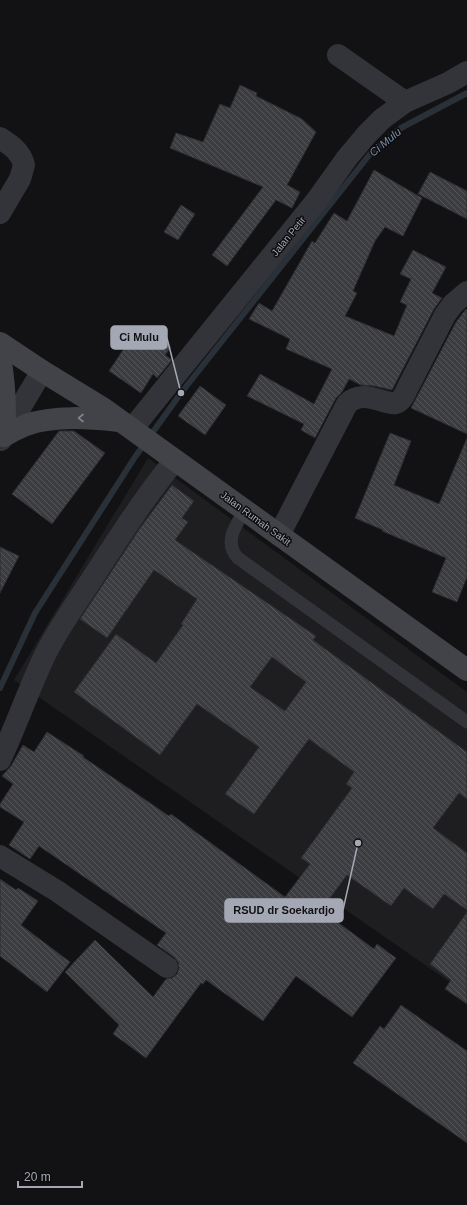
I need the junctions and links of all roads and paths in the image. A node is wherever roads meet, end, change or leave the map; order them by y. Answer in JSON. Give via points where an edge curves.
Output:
{"nodes":[{"id":1,"x":338,"y":55,"type":"dead end"},
{"id":2,"x":467,"y":72,"type":"edge"},
{"id":3,"x":406,"y":102,"type":"junction"},
{"id":4,"x":0,"y":138,"type":"edge"},
{"id":5,"x":0,"y":213,"type":"edge"},
{"id":6,"x":467,"y":292,"type":"edge"},
{"id":7,"x":0,"y":343,"type":"edge"},
{"id":8,"x":0,"y":357,"type":"edge"},
{"id":9,"x":42,"y":371,"type":"junction"},
{"id":10,"x":130,"y":428,"type":"junction"},
{"id":11,"x":2,"y":439,"type":"edge"},
{"id":12,"x":173,"y":459,"type":"junction"},
{"id":13,"x":245,"y":510,"type":"junction"},
{"id":14,"x":279,"y":535,"type":"junction"},
{"id":15,"x":467,"y":670,"type":"edge"},
{"id":16,"x":467,"y":722,"type":"edge"},
{"id":17,"x":0,"y":760,"type":"edge"},
{"id":18,"x":0,"y":856,"type":"edge"},
{"id":19,"x":167,"y":967,"type":"dead end"}],
"edges":[{"from":1,"to":3,"type":"street"},
{"from":2,"to":3,"type":"street","name":"Jalan Petir"},
{"from":3,"to":10,"type":"street","name":"Jalan Petir","via":[[382,119],[358,145],[313,205]]},
{"from":4,"to":5,"type":"street","via":[[19,153],[24,165],[20,179]]},
{"from":6,"to":14,"type":"street","via":[[445,315],[400,400],[393,404],[359,397],[352,399],[346,406]]},
{"from":7,"to":9,"type":"main road","name":"Jalan Rumah Sakit"},
{"from":8,"to":11,"type":"main road","via":[[6,398]]},
{"from":9,"to":10,"type":"main road","name":"Jalan Rumah Sakit"},
{"from":9,"to":11,"type":"street"},
{"from":10,"to":11,"type":"main road","one_way":true,"via":[[81,418],[45,421],[27,425]]},
{"from":10,"to":12,"type":"main road","name":"Jalan Rumah Sakit"},
{"from":12,"to":13,"type":"main road","name":"Jalan Rumah Sakit"},
{"from":12,"to":17,"type":"street","via":[[52,641]]},
{"from":13,"to":14,"type":"main road","name":"Jalan Rumah Sakit"},
{"from":13,"to":16,"type":"lane","via":[[231,538],[232,548],[238,558]]},
{"from":14,"to":15,"type":"main road","name":"Jalan Rumah Sakit"},
{"from":18,"to":19,"type":"street","via":[[57,891]]}]}
